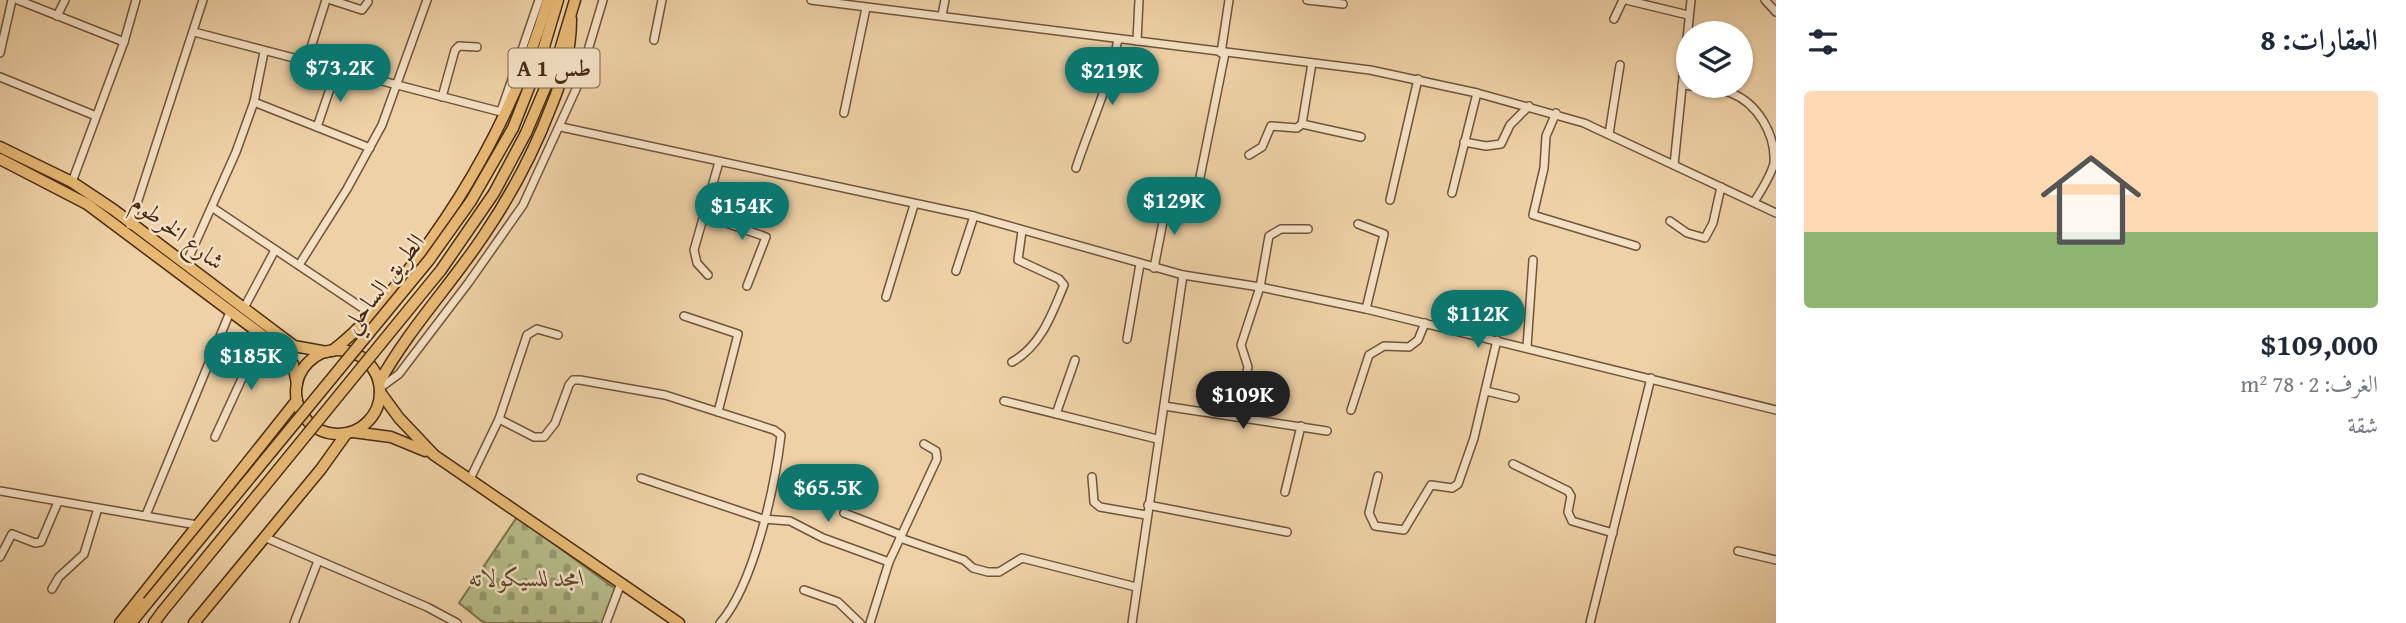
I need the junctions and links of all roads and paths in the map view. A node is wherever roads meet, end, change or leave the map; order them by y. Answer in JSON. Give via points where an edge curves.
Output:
{"nodes":[{"id":1,"x":12,"y":0,"type":"edge"},
{"id":2,"x":18,"y":0,"type":"edge"},
{"id":3,"x":65,"y":0,"type":"edge"},
{"id":4,"x":136,"y":0,"type":"edge"},
{"id":5,"x":203,"y":0,"type":"edge"},
{"id":6,"x":329,"y":0,"type":"edge"},
{"id":7,"x":427,"y":0,"type":"edge"},
{"id":8,"x":539,"y":0,"type":"edge"},
{"id":9,"x":548,"y":0,"type":"edge"},
{"id":10,"x":558,"y":0,"type":"edge"},
{"id":11,"x":575,"y":0,"type":"edge"},
{"id":12,"x":603,"y":0,"type":"edge"},
{"id":13,"x":662,"y":0,"type":"edge"},
{"id":14,"x":811,"y":0,"type":"edge"},
{"id":15,"x":944,"y":0,"type":"edge"},
{"id":16,"x":1139,"y":0,"type":"edge"},
{"id":17,"x":1228,"y":0,"type":"edge"},
{"id":18,"x":1307,"y":0,"type":"edge"},
{"id":19,"x":1625,"y":0,"type":"edge"},
{"id":20,"x":1691,"y":0,"type":"edge"},
{"id":21,"x":1765,"y":0,"type":"edge"},
{"id":22,"x":368,"y":2,"type":"dead end"},
{"id":23,"x":1343,"y":4,"type":"dead end"},
{"id":24,"x":866,"y":8,"type":"junction"},
{"id":25,"x":1776,"y":12,"type":"edge"},
{"id":26,"x":942,"y":15,"type":"junction"},
{"id":27,"x":1688,"y":15,"type":"junction"},
{"id":28,"x":57,"y":16,"type":"junction"},
{"id":29,"x":571,"y":19,"type":"junction"},
{"id":30,"x":1614,"y":19,"type":"dead end"},
{"id":31,"x":1687,"y":21,"type":"edge"},
{"id":32,"x":194,"y":32,"type":"junction"},
{"id":33,"x":1118,"y":39,"type":"junction"},
{"id":34,"x":653,"y":40,"type":"dead end"},
{"id":35,"x":1137,"y":41,"type":"junction"},
{"id":36,"x":124,"y":42,"type":"junction"},
{"id":37,"x":477,"y":47,"type":"dead end"},
{"id":38,"x":264,"y":52,"type":"junction"},
{"id":39,"x":0,"y":53,"type":"edge"},
{"id":40,"x":1223,"y":53,"type":"junction"},
{"id":41,"x":306,"y":63,"type":"junction"},
{"id":42,"x":1312,"y":63,"type":"junction"},
{"id":43,"x":1620,"y":65,"type":"dead end"},
{"id":44,"x":336,"y":71,"type":"junction"},
{"id":45,"x":0,"y":77,"type":"edge"},
{"id":46,"x":1418,"y":79,"type":"junction"},
{"id":47,"x":396,"y":86,"type":"junction"},
{"id":48,"x":1477,"y":93,"type":"junction"},
{"id":49,"x":442,"y":97,"type":"junction"},
{"id":50,"x":1681,"y":98,"type":"edge"},
{"id":51,"x":1740,"y":98,"type":"edge"},
{"id":52,"x":254,"y":102,"type":"junction"},
{"id":53,"x":1529,"y":106,"type":"junction"},
{"id":54,"x":503,"y":112,"type":"junction"},
{"id":55,"x":844,"y":113,"type":"dead end"},
{"id":56,"x":1556,"y":113,"type":"junction"},
{"id":57,"x":96,"y":116,"type":"junction"},
{"id":58,"x":1302,"y":124,"type":"junction"},
{"id":59,"x":317,"y":127,"type":"junction"},
{"id":60,"x":561,"y":127,"type":"junction"},
{"id":61,"x":1609,"y":134,"type":"junction"},
{"id":62,"x":1361,"y":137,"type":"dead end"},
{"id":63,"x":1464,"y":142,"type":"junction"},
{"id":64,"x":0,"y":147,"type":"edge"},
{"id":65,"x":370,"y":148,"type":"junction"},
{"id":66,"x":1249,"y":155,"type":"dead end"},
{"id":67,"x":0,"y":159,"type":"edge"},
{"id":68,"x":719,"y":162,"type":"junction"},
{"id":69,"x":1674,"y":165,"type":"junction"},
{"id":70,"x":1076,"y":168,"type":"dead end"},
{"id":71,"x":72,"y":183,"type":"junction"},
{"id":72,"x":1721,"y":187,"type":"junction"},
{"id":73,"x":1147,"y":190,"type":"dead end"},
{"id":74,"x":1452,"y":193,"type":"dead end"},
{"id":75,"x":1390,"y":200,"type":"dead end"},
{"id":76,"x":1167,"y":201,"type":"junction"},
{"id":77,"x":1754,"y":202,"type":"junction"},
{"id":78,"x":914,"y":205,"type":"junction"},
{"id":79,"x":213,"y":208,"type":"junction"},
{"id":80,"x":1776,"y":213,"type":"edge"},
{"id":81,"x":703,"y":215,"type":"junction"},
{"id":82,"x":974,"y":216,"type":"junction"},
{"id":83,"x":1670,"y":221,"type":"dead end"},
{"id":84,"x":1358,"y":224,"type":"dead end"},
{"id":85,"x":129,"y":227,"type":"junction"},
{"id":86,"x":1308,"y":229,"type":"dead end"},
{"id":87,"x":1022,"y":231,"type":"junction"},
{"id":88,"x":1636,"y":246,"type":"dead end"},
{"id":89,"x":275,"y":250,"type":"junction"},
{"id":90,"x":1533,"y":260,"type":"dead end"},
{"id":91,"x":186,"y":264,"type":"junction"},
{"id":92,"x":1140,"y":264,"type":"junction"},
{"id":93,"x":299,"y":265,"type":"junction"},
{"id":94,"x":1154,"y":268,"type":"junction"},
{"id":95,"x":956,"y":271,"type":"dead end"},
{"id":96,"x":708,"y":275,"type":"dead end"},
{"id":97,"x":1182,"y":275,"type":"junction"},
{"id":98,"x":747,"y":286,"type":"dead end"},
{"id":99,"x":1260,"y":287,"type":"junction"},
{"id":100,"x":886,"y":297,"type":"dead end"},
{"id":101,"x":244,"y":308,"type":"junction"},
{"id":102,"x":1366,"y":309,"type":"junction"},
{"id":103,"x":230,"y":312,"type":"junction"},
{"id":104,"x":373,"y":315,"type":"junction"},
{"id":105,"x":684,"y":316,"type":"dead end"},
{"id":106,"x":1425,"y":323,"type":"junction"},
{"id":107,"x":261,"y":335,"type":"junction"},
{"id":108,"x":558,"y":335,"type":"dead end"},
{"id":109,"x":1127,"y":339,"type":"dead end"},
{"id":110,"x":1497,"y":340,"type":"junction"},
{"id":111,"x":1527,"y":347,"type":"junction"},
{"id":112,"x":329,"y":351,"type":"junction"},
{"id":113,"x":1074,"y":360,"type":"dead end"},
{"id":114,"x":1012,"y":362,"type":"dead end"},
{"id":115,"x":1651,"y":378,"type":"junction"},
{"id":116,"x":297,"y":384,"type":"junction"},
{"id":117,"x":379,"y":388,"type":"junction"},
{"id":118,"x":1486,"y":391,"type":"junction"},
{"id":119,"x":1515,"y":398,"type":"dead end"},
{"id":120,"x":297,"y":400,"type":"junction"},
{"id":121,"x":1004,"y":401,"type":"dead end"},
{"id":122,"x":1164,"y":406,"type":"junction"},
{"id":123,"x":1351,"y":410,"type":"dead end"},
{"id":124,"x":1776,"y":410,"type":"edge"},
{"id":125,"x":718,"y":412,"type":"junction"},
{"id":126,"x":1056,"y":414,"type":"junction"},
{"id":127,"x":1237,"y":416,"type":"junction"},
{"id":128,"x":499,"y":419,"type":"junction"},
{"id":129,"x":1301,"y":426,"type":"junction"},
{"id":130,"x":1327,"y":431,"type":"dead end"},
{"id":131,"x":349,"y":433,"type":"junction"},
{"id":132,"x":215,"y":437,"type":"dead end"},
{"id":133,"x":1157,"y":439,"type":"junction"},
{"id":134,"x":924,"y":444,"type":"dead end"},
{"id":135,"x":434,"y":455,"type":"junction"},
{"id":136,"x":1513,"y":464,"type":"dead end"},
{"id":137,"x":1378,"y":476,"type":"dead end"},
{"id":138,"x":1092,"y":477,"type":"dead end"},
{"id":139,"x":641,"y":478,"type":"dead end"},
{"id":140,"x":470,"y":479,"type":"junction"},
{"id":141,"x":0,"y":491,"type":"edge"},
{"id":142,"x":1285,"y":492,"type":"dead end"},
{"id":143,"x":58,"y":502,"type":"junction"},
{"id":144,"x":1148,"y":505,"type":"junction"},
{"id":145,"x":98,"y":508,"type":"junction"},
{"id":146,"x":844,"y":513,"type":"dead end"},
{"id":147,"x":146,"y":515,"type":"junction"},
{"id":148,"x":1146,"y":515,"type":"junction"},
{"id":149,"x":763,"y":519,"type":"junction"},
{"id":150,"x":197,"y":525,"type":"junction"},
{"id":151,"x":1287,"y":532,"type":"dead end"},
{"id":152,"x":1613,"y":533,"type":"junction"},
{"id":153,"x":264,"y":537,"type":"junction"},
{"id":154,"x":900,"y":537,"type":"junction"},
{"id":155,"x":1738,"y":551,"type":"dead end"},
{"id":156,"x":0,"y":557,"type":"edge"},
{"id":157,"x":1776,"y":560,"type":"edge"},
{"id":158,"x":318,"y":561,"type":"junction"},
{"id":159,"x":889,"y":562,"type":"junction"},
{"id":160,"x":621,"y":583,"type":"junction"},
{"id":161,"x":1136,"y":587,"type":"junction"},
{"id":162,"x":52,"y":589,"type":"dead end"},
{"id":163,"x":804,"y":590,"type":"dead end"},
{"id":164,"x":120,"y":623,"type":"edge"},
{"id":165,"x":131,"y":623,"type":"edge"},
{"id":166,"x":154,"y":623,"type":"edge"},
{"id":167,"x":194,"y":623,"type":"edge"},
{"id":168,"x":294,"y":623,"type":"edge"},
{"id":169,"x":457,"y":623,"type":"edge"},
{"id":170,"x":606,"y":623,"type":"edge"},
{"id":171,"x":679,"y":623,"type":"edge"},
{"id":172,"x":720,"y":623,"type":"edge"},
{"id":173,"x":860,"y":623,"type":"edge"},
{"id":174,"x":870,"y":623,"type":"edge"},
{"id":175,"x":1132,"y":623,"type":"edge"},
{"id":176,"x":1590,"y":623,"type":"edge"}],
"edges":[{"from":1,"to":39,"type":"street"},
{"from":2,"to":28,"type":"street"},
{"from":3,"to":28,"type":"street"},
{"from":4,"to":36,"type":"street"},
{"from":5,"to":32,"type":"street"},
{"from":6,"to":22,"type":"street","via":[[362,10]]},
{"from":6,"to":41,"type":"street"},
{"from":7,"to":47,"type":"street"},
{"from":8,"to":54,"type":"street"},
{"from":9,"to":54,"type":"main road"},
{"from":10,"to":165,"type":"main road","name":"الطريق الساحلي","number":"A 1 طس","bridge":true,"via":[[513,128],[471,201],[429,260]]},
{"from":11,"to":29,"type":"main road","name":"الطريق الساحلي","number":"A 1 طس"},
{"from":12,"to":60,"type":"street","via":[[592,46]]},
{"from":13,"to":34,"type":"street"},
{"from":14,"to":24,"type":"street"},
{"from":15,"to":26,"type":"street"},
{"from":16,"to":35,"type":"street"},
{"from":17,"to":40,"type":"street"},
{"from":18,"to":23,"type":"street"},
{"from":19,"to":27,"type":"street"},
{"from":19,"to":30,"type":"street"},
{"from":20,"to":27,"type":"street"},
{"from":21,"to":25,"type":"street"},
{"from":24,"to":26,"type":"street"},
{"from":24,"to":55,"type":"street"},
{"from":26,"to":33,"type":"street"},
{"from":27,"to":31,"type":"street"},
{"from":28,"to":36,"type":"street"},
{"from":29,"to":117,"type":"main road","via":[[561,83],[520,174],[484,236],[395,353]]},
{"from":29,"to":166,"type":"main road","name":"الطريق الساحلي","number":"A 1 طس","bridge":true,"via":[[526,133],[494,194],[441,270]]},
{"from":32,"to":38,"type":"street"},
{"from":32,"to":85,"type":"street"},
{"from":33,"to":35,"type":"street"},
{"from":33,"to":70,"type":"street","via":[[1110,78]]},
{"from":35,"to":40,"type":"street"},
{"from":36,"to":57,"type":"street"},
{"from":37,"to":49,"type":"street","via":[[455,50]]},
{"from":38,"to":41,"type":"street"},
{"from":38,"to":52,"type":"street"},
{"from":40,"to":42,"type":"street"},
{"from":40,"to":76,"type":"street","via":[[1198,195],[1188,204]]},
{"from":41,"to":44,"type":"street"},
{"from":42,"to":46,"type":"street"},
{"from":42,"to":58,"type":"street"},
{"from":43,"to":61,"type":"street"},
{"from":44,"to":47,"type":"street"},
{"from":44,"to":59,"type":"street"},
{"from":45,"to":57,"type":"street"},
{"from":46,"to":48,"type":"street"},
{"from":46,"to":75,"type":"street"},
{"from":47,"to":49,"type":"street"},
{"from":47,"to":65,"type":"street"},
{"from":48,"to":53,"type":"street"},
{"from":48,"to":63,"type":"street"},
{"from":49,"to":54,"type":"street"},
{"from":50,"to":69,"type":"street"},
{"from":51,"to":77,"type":"street","via":[[1767,122],[1775,151],[1774,164]]},
{"from":52,"to":59,"type":"street"},
{"from":52,"to":79,"type":"street"},
{"from":53,"to":56,"type":"street"},
{"from":53,"to":63,"type":"street","via":[[1510,125],[1502,144]]},
{"from":54,"to":104,"type":"main road","via":[[485,156],[458,201]]},
{"from":56,"to":61,"type":"street"},
{"from":56,"to":88,"type":"street","via":[[1546,136],[1533,215]]},
{"from":57,"to":71,"type":"street"},
{"from":58,"to":62,"type":"street"},
{"from":58,"to":66,"type":"street","via":[[1297,128],[1271,126],[1262,147]]},
{"from":59,"to":65,"type":"street"},
{"from":60,"to":68,"type":"street"},
{"from":60,"to":117,"type":"street","via":[[504,235],[399,374]]},
{"from":61,"to":69,"type":"street"},
{"from":63,"to":74,"type":"street"},
{"from":64,"to":71,"type":"main road","name":"شارع الخرطوم"},
{"from":65,"to":93,"type":"street"},
{"from":67,"to":85,"type":"main road","name":"شارع الخرطوم"},
{"from":68,"to":78,"type":"street"},
{"from":68,"to":81,"type":"street"},
{"from":69,"to":72,"type":"street"},
{"from":71,"to":85,"type":"main road","name":"شارع الخرطوم"},
{"from":72,"to":77,"type":"street"},
{"from":72,"to":83,"type":"street","via":[[1705,238],[1686,233]]},
{"from":73,"to":76,"type":"street"},
{"from":76,"to":94,"type":"street"},
{"from":77,"to":80,"type":"street"},
{"from":78,"to":82,"type":"street"},
{"from":78,"to":100,"type":"street"},
{"from":79,"to":89,"type":"street"},
{"from":79,"to":91,"type":"street"},
{"from":81,"to":96,"type":"street","via":[[694,250],[697,263]]},
{"from":81,"to":98,"type":"street","via":[[766,237]]},
{"from":82,"to":87,"type":"street"},
{"from":82,"to":95,"type":"street"},
{"from":84,"to":102,"type":"street","via":[[1384,234]]},
{"from":85,"to":91,"type":"main road","name":"شارع الخرطوم"},
{"from":85,"to":103,"type":"main road","name":"شارع الخرطوم"},
{"from":86,"to":99,"type":"street","via":[[1281,229],[1270,234]]},
{"from":87,"to":92,"type":"street"},
{"from":87,"to":114,"type":"street","via":[[1018,260],[1064,285],[1051,319],[1027,354]]},
{"from":89,"to":93,"type":"street"},
{"from":89,"to":101,"type":"street"},
{"from":90,"to":111,"type":"street"},
{"from":91,"to":101,"type":"main road","name":"شارع الخرطوم"},
{"from":92,"to":94,"type":"street"},
{"from":92,"to":109,"type":"street"},
{"from":93,"to":104,"type":"street"},
{"from":94,"to":97,"type":"street"},
{"from":97,"to":99,"type":"street"},
{"from":97,"to":122,"type":"street"},
{"from":99,"to":102,"type":"street"},
{"from":99,"to":127,"type":"street","via":[[1241,345],[1248,367]]},
{"from":101,"to":112,"type":"main road","name":"شارع الخرطوم","via":[[294,346]]},
{"from":102,"to":106,"type":"street"},
{"from":103,"to":107,"type":"main road","name":"شارع الخرطوم"},
{"from":103,"to":147,"type":"street"},
{"from":104,"to":112,"type":"main road"},
{"from":105,"to":125,"type":"street","via":[[738,334]]},
{"from":106,"to":110,"type":"street"},
{"from":106,"to":123,"type":"street","via":[[1418,340],[1409,347],[1384,346],[1369,355]]},
{"from":107,"to":116,"type":"main road","name":"شارع الخرطوم","via":[[291,360]]},
{"from":107,"to":132,"type":"street"},
{"from":108,"to":128,"type":"street","via":[[537,329],[527,335]]},
{"from":110,"to":111,"type":"street"},
{"from":110,"to":118,"type":"street"},
{"from":111,"to":115,"type":"street"},
{"from":112,"to":116,"type":"main road","via":[[307,364]]},
{"from":112,"to":117,"type":"main road","via":[[362,358],[376,373]]},
{"from":113,"to":126,"type":"street"},
{"from":115,"to":124,"type":"street"},
{"from":115,"to":152,"type":"street"},
{"from":116,"to":120,"type":"main road"},
{"from":117,"to":131,"type":"main road","via":[[379,402],[369,421]]},
{"from":117,"to":135,"type":"main road","via":[[399,418]]},
{"from":118,"to":119,"type":"street"},
{"from":118,"to":137,"type":"street","via":[[1458,484],[1452,488],[1431,485],[1404,530],[1375,526],[1369,513]]},
{"from":120,"to":131,"type":"main road","via":[[314,427],[335,435]]},
{"from":120,"to":150,"type":"main road"},
{"from":121,"to":126,"type":"street"},
{"from":122,"to":127,"type":"street"},
{"from":122,"to":133,"type":"street"},
{"from":125,"to":128,"type":"street","via":[[665,395],[573,380],[544,437],[534,437]]},
{"from":125,"to":149,"type":"street","via":[[781,435]]},
{"from":126,"to":133,"type":"street"},
{"from":127,"to":129,"type":"street"},
{"from":128,"to":140,"type":"street"},
{"from":129,"to":130,"type":"street"},
{"from":129,"to":142,"type":"street"},
{"from":131,"to":135,"type":"main road","via":[[390,437]]},
{"from":131,"to":153,"type":"main road"},
{"from":133,"to":144,"type":"street"},
{"from":134,"to":154,"type":"street","via":[[936,451],[937,459]]},
{"from":135,"to":140,"type":"main road"},
{"from":136,"to":152,"type":"street","via":[[1568,491],[1572,521]]},
{"from":138,"to":148,"type":"street","via":[[1094,502]]},
{"from":139,"to":149,"type":"street"},
{"from":140,"to":160,"type":"main road"},
{"from":141,"to":143,"type":"street"},
{"from":143,"to":145,"type":"street"},
{"from":143,"to":156,"type":"street","via":[[41,542],[12,534]]},
{"from":144,"to":148,"type":"street"},
{"from":144,"to":151,"type":"street"},
{"from":145,"to":147,"type":"street"},
{"from":145,"to":162,"type":"street","via":[[84,554]]},
{"from":146,"to":154,"type":"street"},
{"from":147,"to":150,"type":"street"},
{"from":148,"to":161,"type":"street"},
{"from":149,"to":159,"type":"street","via":[[790,521]]},
{"from":149,"to":172,"type":"street","via":[[746,579]]},
{"from":150,"to":164,"type":"main road"},
{"from":152,"to":176,"type":"street"},
{"from":153,"to":158,"type":"street"},
{"from":153,"to":167,"type":"main road"},
{"from":154,"to":159,"type":"street"},
{"from":154,"to":161,"type":"street","via":[[988,572],[999,572],[1026,559]]},
{"from":155,"to":157,"type":"street"},
{"from":158,"to":168,"type":"street"},
{"from":158,"to":169,"type":"street"},
{"from":159,"to":174,"type":"street"},
{"from":160,"to":170,"type":"street"},
{"from":160,"to":171,"type":"main road"},
{"from":161,"to":175,"type":"street"},
{"from":163,"to":173,"type":"street","via":[[838,602]]}]}
